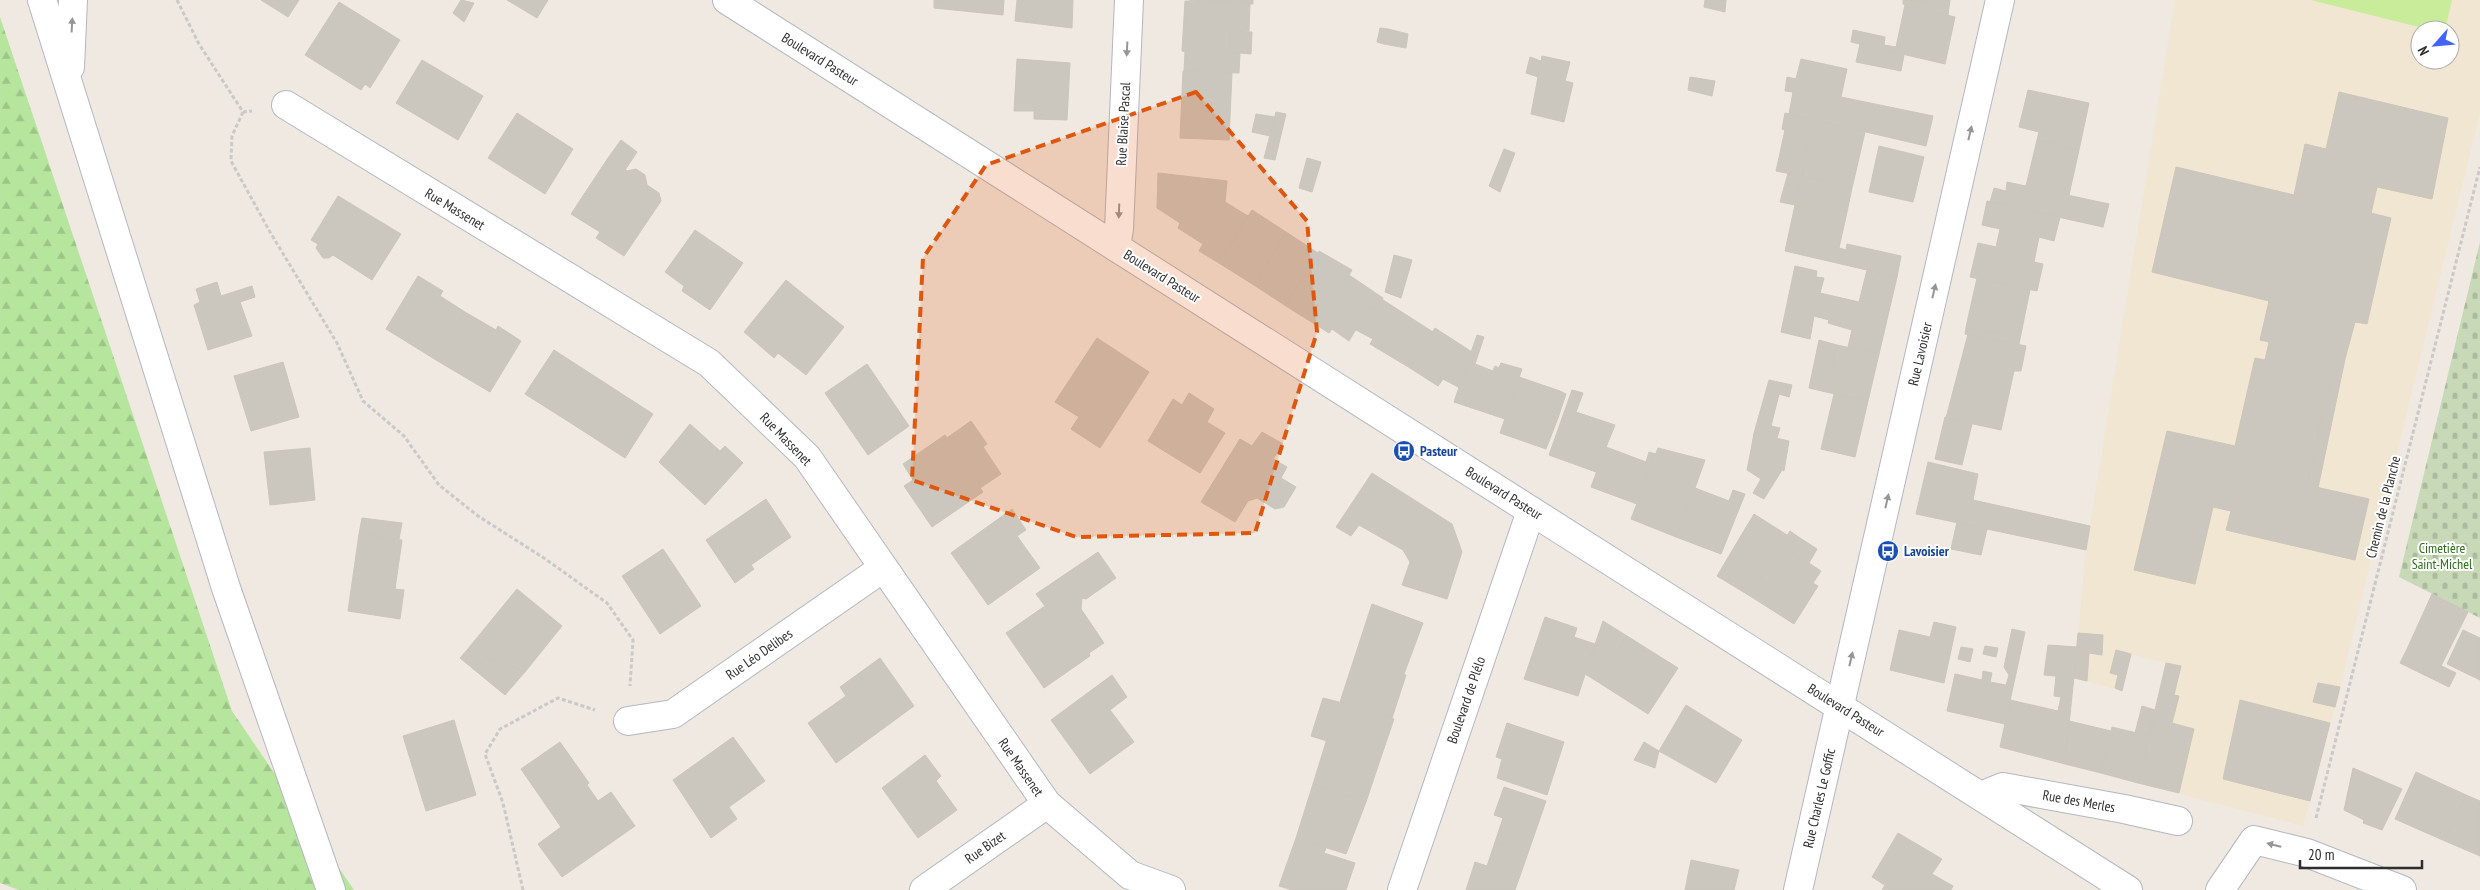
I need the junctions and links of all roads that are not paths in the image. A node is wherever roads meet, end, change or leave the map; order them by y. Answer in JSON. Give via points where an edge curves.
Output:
{"nodes":[{"id":1,"x":42,"y":0,"type":"edge"},
{"id":2,"x":73,"y":0,"type":"edge"},
{"id":3,"x":727,"y":0,"type":"edge"},
{"id":4,"x":1129,"y":0,"type":"edge"},
{"id":5,"x":2000,"y":0,"type":"edge"},
{"id":6,"x":69,"y":86,"type":"junction"},
{"id":7,"x":286,"y":105,"type":"road end"},
{"id":8,"x":1116,"y":247,"type":"junction"},
{"id":9,"x":1531,"y":511,"type":"junction"},
{"id":10,"x":883,"y":568,"type":"junction"},
{"id":11,"x":1840,"y":707,"type":"junction"},
{"id":12,"x":628,"y":721,"type":"road end"},
{"id":13,"x":1981,"y":796,"type":"junction"},
{"id":14,"x":1046,"y":804,"type":"junction"},
{"id":15,"x":2178,"y":821,"type":"dead end"},
{"id":16,"x":330,"y":890,"type":"edge"},
{"id":17,"x":924,"y":890,"type":"edge"},
{"id":18,"x":1172,"y":890,"type":"edge"},
{"id":19,"x":1402,"y":890,"type":"edge"},
{"id":20,"x":1798,"y":890,"type":"edge"},
{"id":21,"x":2128,"y":890,"type":"edge"},
{"id":22,"x":2220,"y":890,"type":"edge"},
{"id":23,"x":2402,"y":890,"type":"edge"}],
"edges":[{"from":1,"to":6,"type":"street"},
{"from":6,"to":2,"type":"street","one_way":true},
{"from":3,"to":8,"type":"street","name":"Boulevard Pasteur"},
{"from":4,"to":8,"type":"street","name":"Rue Blaise Pascal","one_way":true},
{"from":11,"to":5,"type":"street","name":"Rue Lavoisier","one_way":true},
{"from":6,"to":16,"type":"street","via":[[226,588]]},
{"from":7,"to":10,"type":"street","name":"Rue Massenet","via":[[709,363],[807,457]]},
{"from":8,"to":9,"type":"street","name":"Boulevard Pasteur"},
{"from":9,"to":11,"type":"street","name":"Boulevard Pasteur"},
{"from":9,"to":19,"type":"street","name":"Boulevard de Plélo"},
{"from":10,"to":12,"type":"street","name":"Rue Léo Delibes","via":[[673,714]]},
{"from":10,"to":14,"type":"street","name":"Rue Massenet"},
{"from":11,"to":13,"type":"street","name":"Boulevard Pasteur"},
{"from":11,"to":20,"type":"street","name":"Rue Charles Le Goffic"},
{"from":13,"to":15,"type":"street","name":"Rue des Merles","via":[[2003,787]]},
{"from":13,"to":21,"type":"street","name":"Boulevard Pasteur"},
{"from":14,"to":17,"type":"street","name":"Rue Bizet"},
{"from":14,"to":18,"type":"street","name":"Rue Massenet","via":[[1130,875]]},
{"from":23,"to":22,"type":"street","one_way":true,"via":[[2307,853],[2254,840]]}]}
